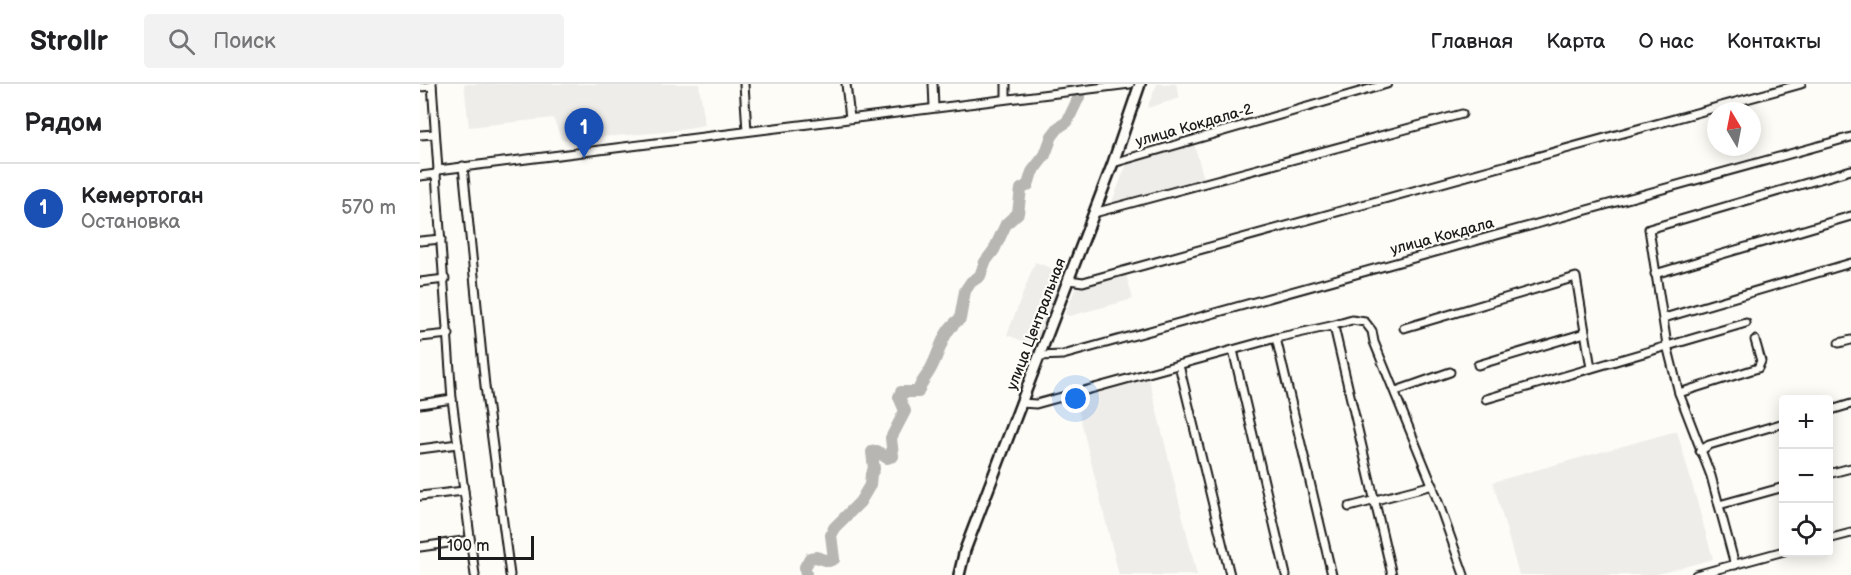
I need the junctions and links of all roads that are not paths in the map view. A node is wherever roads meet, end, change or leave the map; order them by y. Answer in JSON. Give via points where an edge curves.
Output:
{"nodes":[{"id":1,"x":744,"y":84,"type":"edge"},
{"id":2,"x":846,"y":84,"type":"edge"},
{"id":3,"x":933,"y":84,"type":"edge"},
{"id":4,"x":1006,"y":84,"type":"edge"},
{"id":5,"x":1130,"y":84,"type":"edge"},
{"id":6,"x":1140,"y":84,"type":"edge"},
{"id":7,"x":1387,"y":84,"type":"edge"},
{"id":8,"x":1801,"y":84,"type":"edge"},
{"id":9,"x":432,"y":85,"type":"edge"},
{"id":10,"x":420,"y":87,"type":"edge"},
{"id":11,"x":1079,"y":87,"type":"edge"},
{"id":12,"x":1006,"y":98,"type":"junction"},
{"id":13,"x":934,"y":107,"type":"junction"},
{"id":14,"x":1462,"y":114,"type":"dead end"},
{"id":15,"x":850,"y":118,"type":"junction"},
{"id":16,"x":747,"y":130,"type":"junction"},
{"id":17,"x":435,"y":134,"type":"junction"},
{"id":18,"x":420,"y":135,"type":"edge"},
{"id":19,"x":1851,"y":137,"type":"edge"},
{"id":20,"x":1113,"y":163,"type":"junction"},
{"id":21,"x":463,"y":166,"type":"junction"},
{"id":22,"x":1851,"y":170,"type":"edge"},
{"id":23,"x":437,"y":172,"type":"junction"},
{"id":24,"x":420,"y":176,"type":"edge"},
{"id":25,"x":1094,"y":213,"type":"junction"},
{"id":26,"x":1851,"y":216,"type":"edge"},
{"id":27,"x":441,"y":239,"type":"junction"},
{"id":28,"x":420,"y":241,"type":"edge"},
{"id":29,"x":1851,"y":263,"type":"edge"},
{"id":30,"x":1655,"y":274,"type":"junction"},
{"id":31,"x":445,"y":279,"type":"junction"},
{"id":32,"x":1069,"y":280,"type":"junction"},
{"id":33,"x":420,"y":282,"type":"edge"},
{"id":34,"x":1664,"y":318,"type":"junction"},
{"id":35,"x":1746,"y":322,"type":"dead end"},
{"id":36,"x":1332,"y":326,"type":"junction"},
{"id":37,"x":1404,"y":328,"type":"dead end"},
{"id":38,"x":1585,"y":333,"type":"junction"},
{"id":39,"x":449,"y":334,"type":"junction"},
{"id":40,"x":420,"y":337,"type":"edge"},
{"id":41,"x":1276,"y":338,"type":"junction"},
{"id":42,"x":1755,"y":340,"type":"dead end"},
{"id":43,"x":1851,"y":340,"type":"edge"},
{"id":44,"x":1839,"y":343,"type":"dead end"},
{"id":45,"x":1667,"y":345,"type":"junction"},
{"id":46,"x":1233,"y":350,"type":"junction"},
{"id":47,"x":1040,"y":356,"type":"junction"},
{"id":48,"x":1179,"y":365,"type":"junction"},
{"id":49,"x":1478,"y":365,"type":"dead end"},
{"id":50,"x":1591,"y":368,"type":"junction"},
{"id":51,"x":1450,"y":372,"type":"dead end"},
{"id":52,"x":1396,"y":391,"type":"junction"},
{"id":53,"x":1679,"y":393,"type":"junction"},
{"id":54,"x":452,"y":399,"type":"junction"},
{"id":55,"x":1485,"y":399,"type":"dead end"},
{"id":56,"x":1022,"y":403,"type":"junction"},
{"id":57,"x":420,"y":404,"type":"edge"},
{"id":58,"x":1851,"y":404,"type":"edge"},
{"id":59,"x":1833,"y":409,"type":"edge"},
{"id":60,"x":1779,"y":424,"type":"edge"},
{"id":61,"x":458,"y":444,"type":"junction"},
{"id":62,"x":420,"y":449,"type":"edge"},
{"id":63,"x":1700,"y":451,"type":"junction"},
{"id":64,"x":1851,"y":468,"type":"edge"},
{"id":65,"x":1833,"y":473,"type":"edge"},
{"id":66,"x":1433,"y":485,"type":"junction"},
{"id":67,"x":1779,"y":488,"type":"edge"},
{"id":68,"x":464,"y":491,"type":"junction"},
{"id":69,"x":420,"y":496,"type":"edge"},
{"id":70,"x":1374,"y":500,"type":"junction"},
{"id":71,"x":1719,"y":505,"type":"junction"},
{"id":72,"x":1349,"y":507,"type":"dead end"},
{"id":73,"x":1851,"y":533,"type":"edge"},
{"id":74,"x":1833,"y":538,"type":"edge"},
{"id":75,"x":470,"y":540,"type":"junction"},
{"id":76,"x":420,"y":547,"type":"edge"},
{"id":77,"x":1779,"y":552,"type":"edge"},
{"id":78,"x":1735,"y":565,"type":"junction"},
{"id":79,"x":475,"y":575,"type":"edge"},
{"id":80,"x":510,"y":575,"type":"edge"},
{"id":81,"x":959,"y":575,"type":"edge"},
{"id":82,"x":1230,"y":575,"type":"edge"},
{"id":83,"x":1286,"y":575,"type":"edge"},
{"id":84,"x":1332,"y":575,"type":"edge"},
{"id":85,"x":1392,"y":575,"type":"edge"},
{"id":86,"x":1464,"y":575,"type":"edge"},
{"id":87,"x":1696,"y":575,"type":"edge"}],
"edges":[{"from":1,"to":16,"type":"street"},
{"from":2,"to":15,"type":"street"},
{"from":3,"to":13,"type":"street"},
{"from":4,"to":12,"type":"street"},
{"from":5,"to":11,"type":"street"},
{"from":6,"to":20,"type":"main road","name":"улица Центральная"},
{"from":7,"to":20,"type":"street","name":"улица Кокдала-2"},
{"from":8,"to":32,"type":"street","via":[[1083,282]]},
{"from":9,"to":10,"type":"street"},
{"from":9,"to":17,"type":"street"},
{"from":11,"to":12,"type":"street"},
{"from":12,"to":13,"type":"street"},
{"from":13,"to":15,"type":"street"},
{"from":14,"to":25,"type":"street"},
{"from":15,"to":16,"type":"street"},
{"from":16,"to":21,"type":"street"},
{"from":17,"to":18,"type":"street"},
{"from":17,"to":23,"type":"street"},
{"from":19,"to":47,"type":"street","name":"улица Кокдала","via":[[1063,355]]},
{"from":20,"to":25,"type":"main road","name":"улица Центральная"},
{"from":21,"to":23,"type":"street"},
{"from":21,"to":80,"type":"street","via":[[485,386]]},
{"from":22,"to":30,"type":"street","via":[[1649,229]]},
{"from":23,"to":24,"type":"street"},
{"from":23,"to":27,"type":"street"},
{"from":25,"to":32,"type":"main road","name":"улица Центральная"},
{"from":26,"to":30,"type":"street"},
{"from":27,"to":28,"type":"street"},
{"from":27,"to":31,"type":"street"},
{"from":29,"to":34,"type":"street"},
{"from":30,"to":34,"type":"street"},
{"from":31,"to":33,"type":"street"},
{"from":31,"to":39,"type":"street"},
{"from":32,"to":47,"type":"main road","name":"улица Центральная"},
{"from":34,"to":45,"type":"street"},
{"from":35,"to":45,"type":"street"},
{"from":36,"to":41,"type":"street"},
{"from":36,"to":52,"type":"street","via":[[1352,320],[1365,322]]},
{"from":36,"to":70,"type":"street"},
{"from":37,"to":38,"type":"street","via":[[1576,277]]},
{"from":38,"to":49,"type":"street"},
{"from":38,"to":50,"type":"street"},
{"from":39,"to":40,"type":"street"},
{"from":39,"to":54,"type":"street"},
{"from":41,"to":46,"type":"street"},
{"from":41,"to":84,"type":"street"},
{"from":42,"to":53,"type":"street","via":[[1761,361],[1758,368]]},
{"from":43,"to":44,"type":"street"},
{"from":45,"to":50,"type":"street"},
{"from":45,"to":53,"type":"street"},
{"from":46,"to":48,"type":"street"},
{"from":46,"to":83,"type":"street"},
{"from":47,"to":56,"type":"main road","name":"улица Центральная"},
{"from":48,"to":56,"type":"street","via":[[1036,404]]},
{"from":48,"to":82,"type":"street"},
{"from":50,"to":55,"type":"street"},
{"from":51,"to":52,"type":"street"},
{"from":52,"to":66,"type":"street"},
{"from":53,"to":63,"type":"street"},
{"from":54,"to":57,"type":"street"},
{"from":54,"to":61,"type":"street"},
{"from":56,"to":81,"type":"main road","name":"улица Центральная"},
{"from":58,"to":59,"type":"street"},
{"from":60,"to":63,"type":"street"},
{"from":61,"to":62,"type":"street"},
{"from":61,"to":68,"type":"street"},
{"from":63,"to":71,"type":"street"},
{"from":64,"to":65,"type":"street"},
{"from":66,"to":70,"type":"street"},
{"from":66,"to":86,"type":"street"},
{"from":67,"to":71,"type":"street"},
{"from":68,"to":69,"type":"street"},
{"from":68,"to":75,"type":"street"},
{"from":70,"to":72,"type":"street"},
{"from":70,"to":85,"type":"street"},
{"from":71,"to":78,"type":"street"},
{"from":73,"to":74,"type":"street"},
{"from":75,"to":76,"type":"street"},
{"from":75,"to":79,"type":"street"},
{"from":77,"to":78,"type":"street"},
{"from":78,"to":87,"type":"street"}]}
